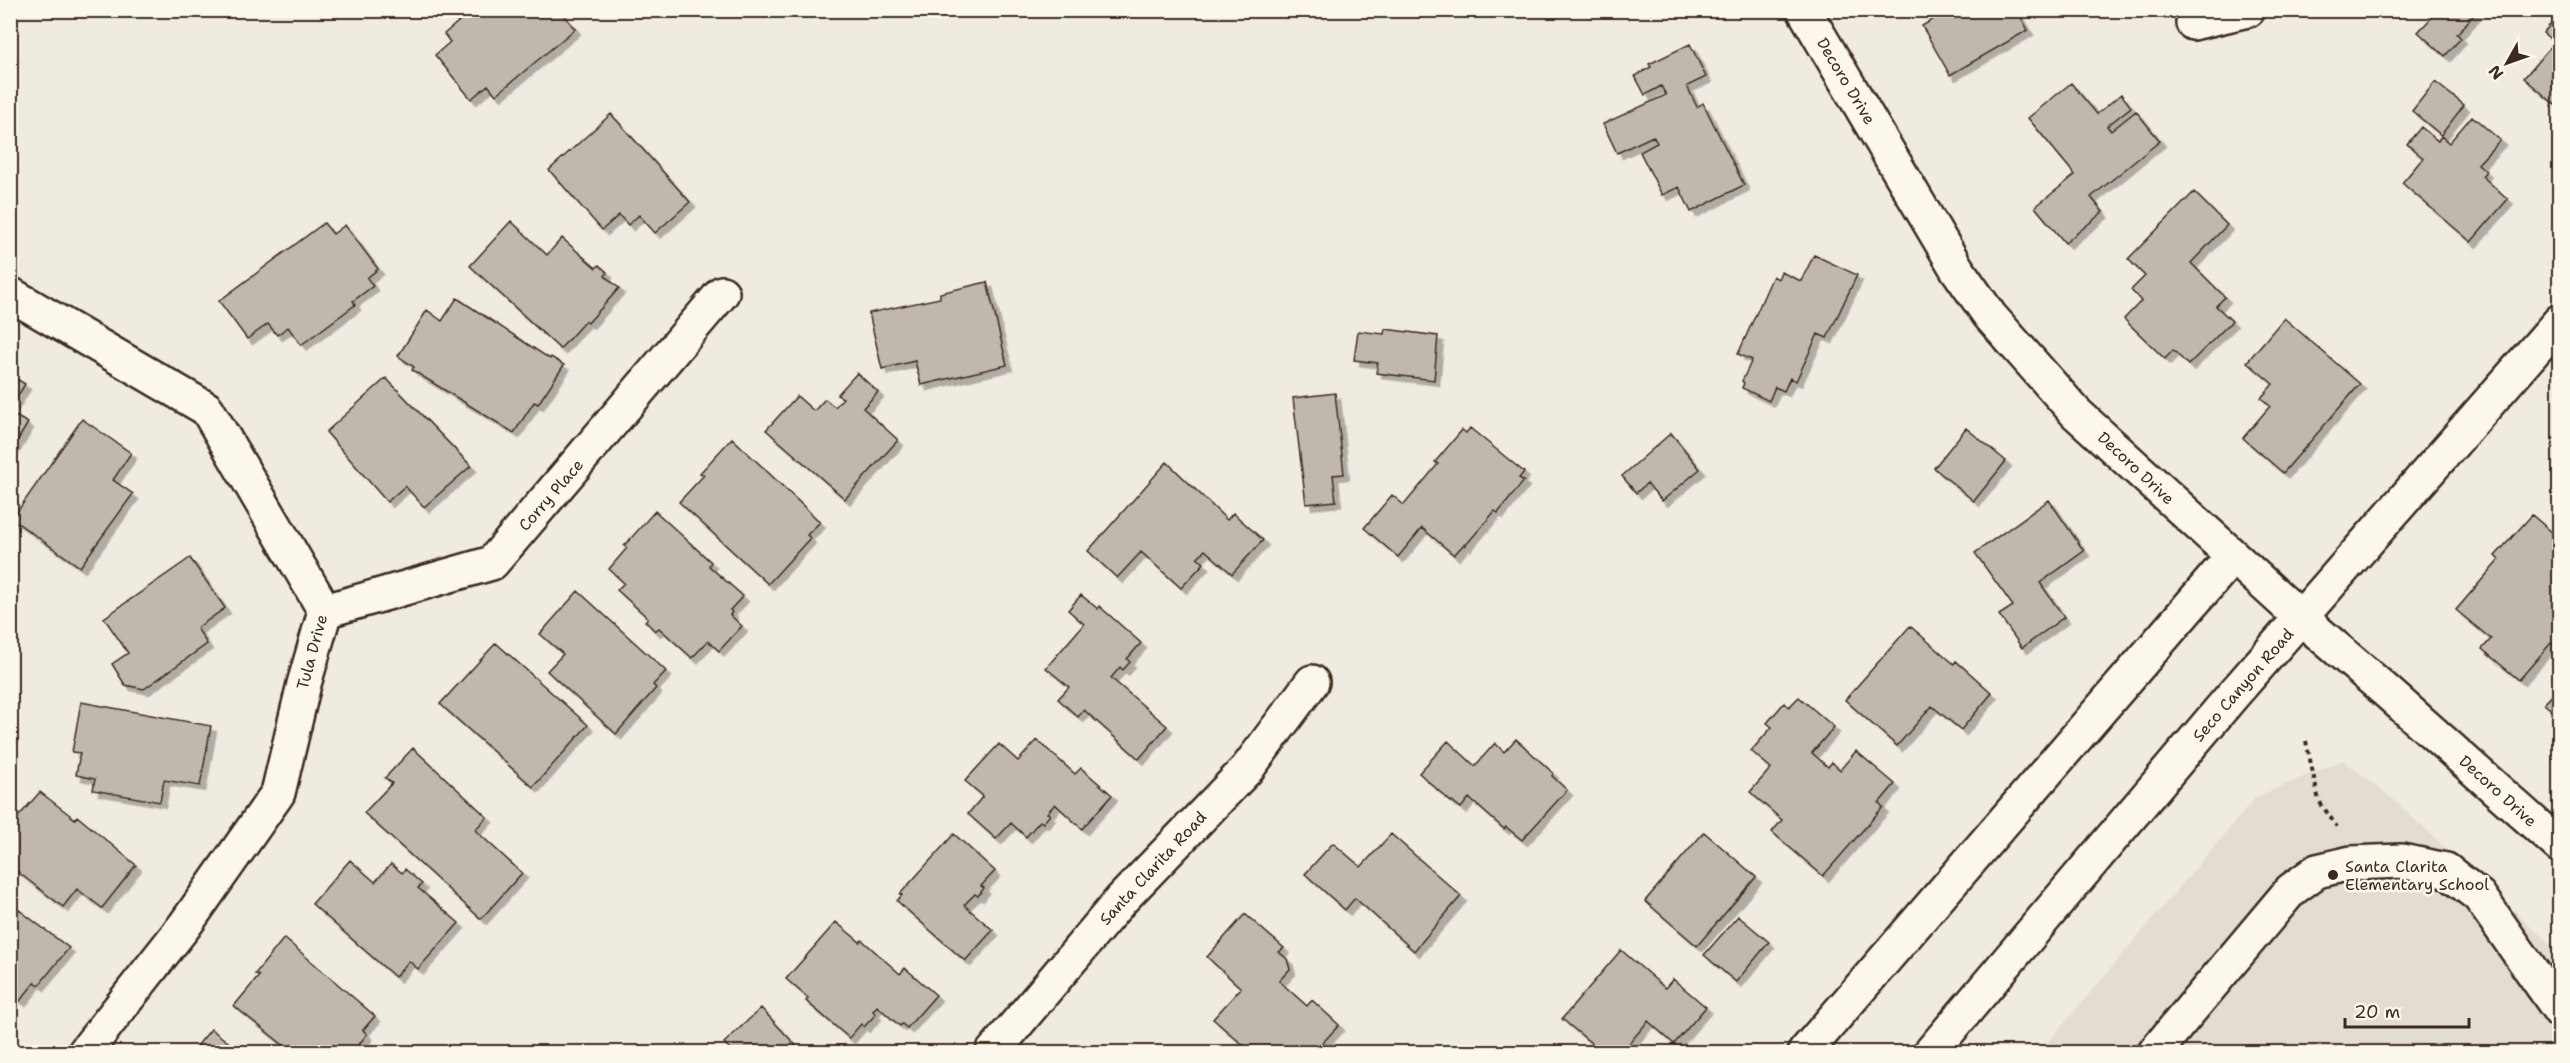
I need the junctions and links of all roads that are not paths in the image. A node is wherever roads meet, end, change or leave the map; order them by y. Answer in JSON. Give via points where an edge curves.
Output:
{"nodes":[{"id":1,"x":1804,"y":10,"type":"edge"},
{"id":2,"x":2248,"y":10,"type":"edge"},
{"id":3,"x":2193,"y":23,"type":"dead end"},
{"id":4,"x":722,"y":293,"type":"dead end"},
{"id":5,"x":10,"y":294,"type":"edge"},
{"id":6,"x":2559,"y":321,"type":"edge"},
{"id":7,"x":2233,"y":556,"type":"junction"},
{"id":8,"x":325,"y":611,"type":"junction"},
{"id":9,"x":2300,"y":618,"type":"junction"},
{"id":10,"x":1312,"y":682,"type":"dead end"},
{"id":11,"x":2559,"y":846,"type":"edge"},
{"id":12,"x":2559,"y":1011,"type":"edge"},
{"id":13,"x":85,"y":1053,"type":"edge"},
{"id":14,"x":993,"y":1053,"type":"edge"},
{"id":15,"x":1805,"y":1053,"type":"edge"},
{"id":16,"x":1931,"y":1053,"type":"edge"},
{"id":17,"x":2155,"y":1053,"type":"edge"}],
"edges":[{"from":1,"to":7,"type":"street","name":"Decoro Drive","via":[[1957,268],[1990,316],[2076,413]]},
{"from":2,"to":3,"type":"street"},
{"from":4,"to":8,"type":"street","name":"Corry Place","via":[[492,563]]},
{"from":5,"to":8,"type":"street","name":"Tula Drive","via":[[207,409]]},
{"from":6,"to":9,"type":"street","name":"Seco Canyon Road"},
{"from":7,"to":9,"type":"street","name":"Decoro Drive"},
{"from":7,"to":15,"type":"street"},
{"from":8,"to":13,"type":"street","name":"Tula Drive","via":[[278,793],[185,925]]},
{"from":9,"to":11,"type":"street","name":"Decoro Drive"},
{"from":9,"to":16,"type":"street","name":"Seco Canyon Road"},
{"from":10,"to":14,"type":"street","name":"Santa Clarita Road","via":[[1247,769],[1121,900]]},
{"from":12,"to":17,"type":"street","via":[[2479,896],[2446,870],[2401,861],[2351,864],[2317,871],[2291,890]]}]}
